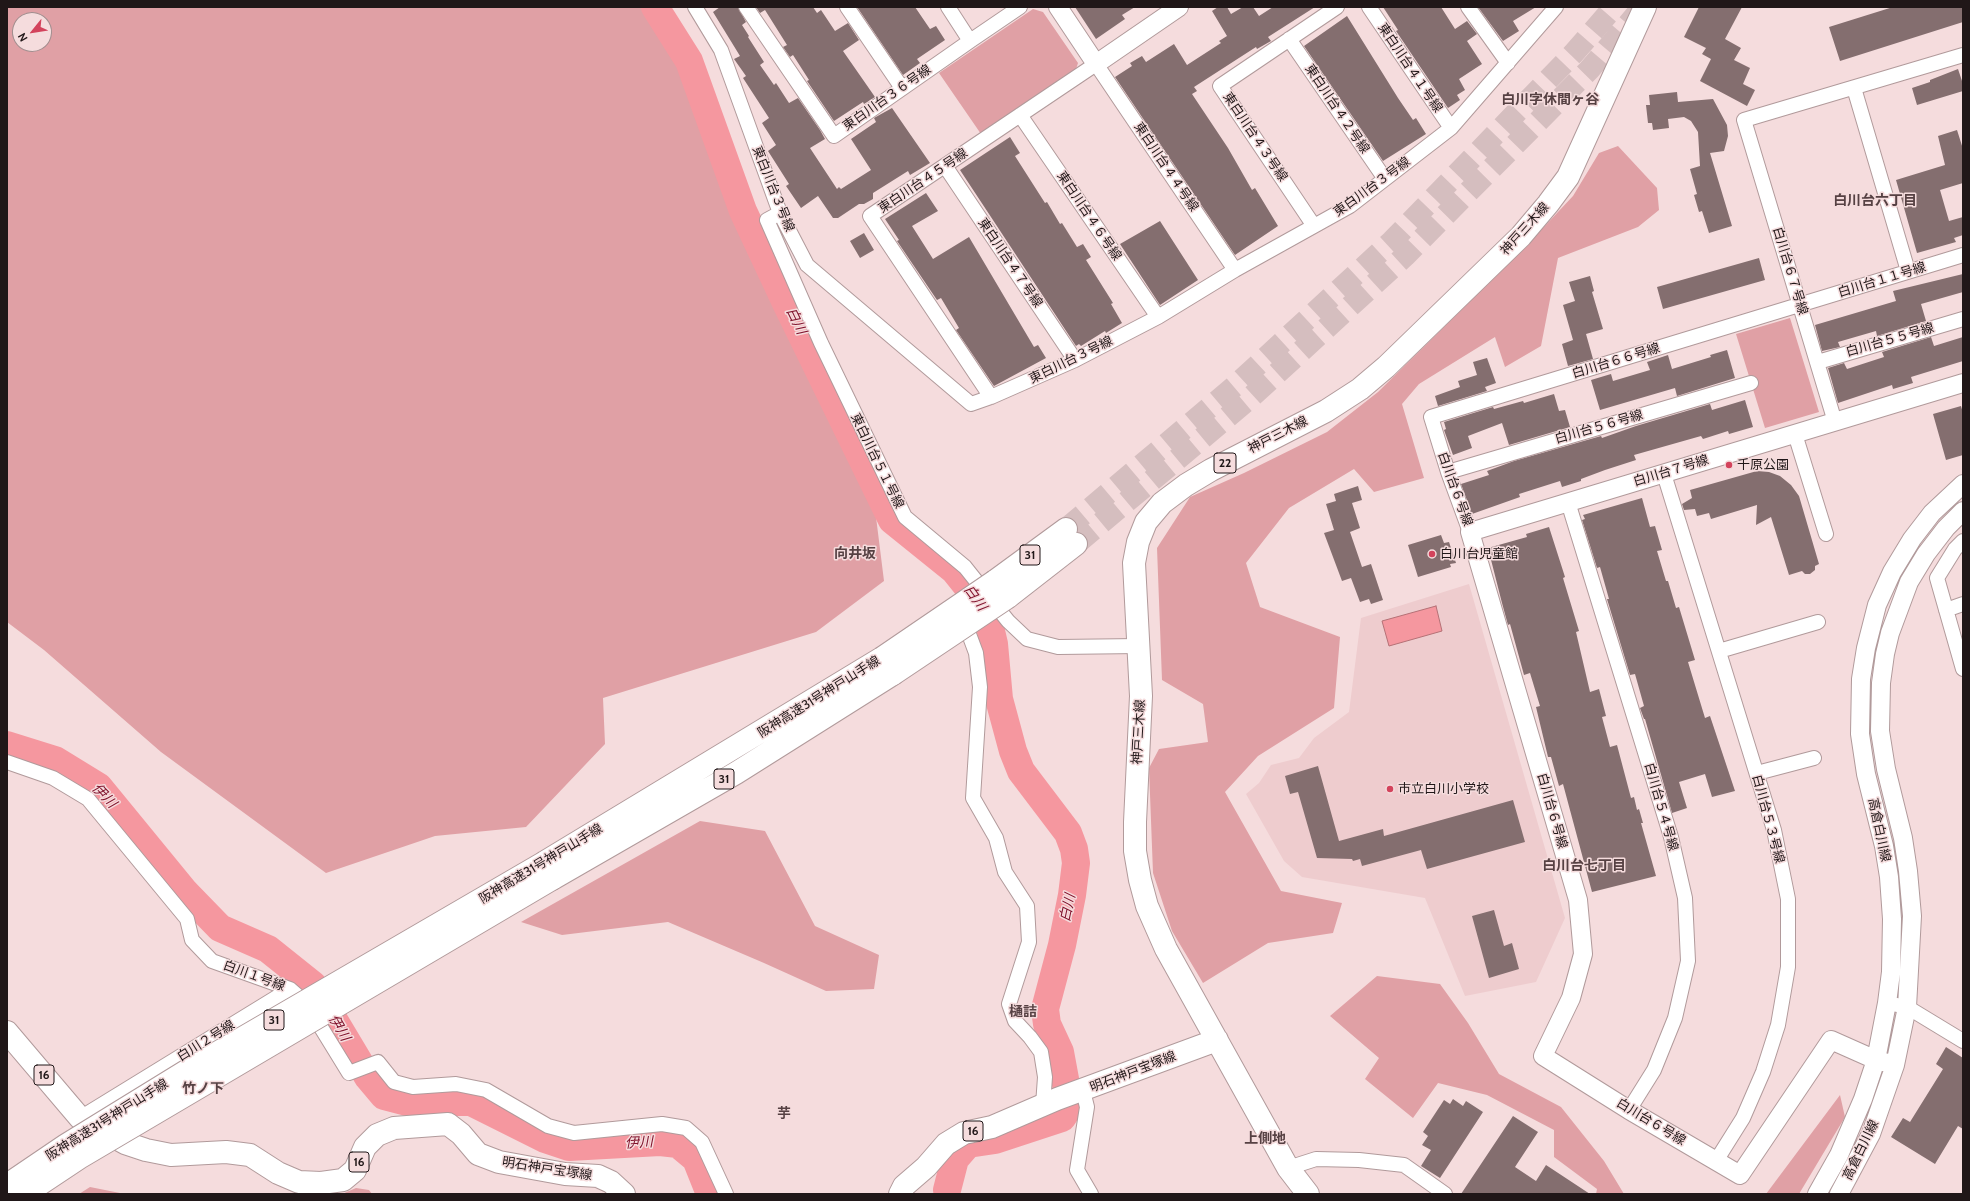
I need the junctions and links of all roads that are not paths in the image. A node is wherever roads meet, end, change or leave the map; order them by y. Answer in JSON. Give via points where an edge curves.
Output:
{"nodes":[{"id":1,"x":695,"y":7,"type":"edge"},
{"id":2,"x":746,"y":7,"type":"edge"},
{"id":3,"x":847,"y":7,"type":"edge"},
{"id":4,"x":948,"y":7,"type":"edge"},
{"id":5,"x":1020,"y":7,"type":"edge"},
{"id":6,"x":1058,"y":7,"type":"edge"},
{"id":7,"x":1179,"y":7,"type":"edge"},
{"id":8,"x":1337,"y":7,"type":"edge"},
{"id":9,"x":1369,"y":7,"type":"edge"},
{"id":10,"x":1468,"y":7,"type":"edge"},
{"id":11,"x":1556,"y":7,"type":"edge"},
{"id":12,"x":1645,"y":7,"type":"edge"},
{"id":13,"x":1289,"y":39,"type":"junction"},
{"id":14,"x":970,"y":40,"type":"junction"},
{"id":15,"x":1963,"y":55,"type":"edge"},
{"id":16,"x":1508,"y":63,"type":"junction"},
{"id":17,"x":1096,"y":64,"type":"junction"},
{"id":18,"x":902,"y":88,"type":"junction"},
{"id":19,"x":1854,"y":88,"type":"junction"},
{"id":20,"x":1020,"y":116,"type":"junction"},
{"id":21,"x":1451,"y":128,"type":"junction"},
{"id":22,"x":945,"y":166,"type":"junction"},
{"id":23,"x":1385,"y":179,"type":"junction"},
{"id":24,"x":780,"y":212,"type":"junction"},
{"id":25,"x":1314,"y":226,"type":"junction"},
{"id":26,"x":1963,"y":255,"type":"edge"},
{"id":27,"x":1235,"y":270,"type":"junction"},
{"id":28,"x":1908,"y":271,"type":"junction"},
{"id":29,"x":1800,"y":306,"type":"junction"},
{"id":30,"x":1158,"y":317,"type":"junction"},
{"id":31,"x":1963,"y":319,"type":"edge"},
{"id":32,"x":1075,"y":360,"type":"junction"},
{"id":33,"x":1818,"y":362,"type":"junction"},
{"id":34,"x":1751,"y":383,"type":"dead end"},
{"id":35,"x":1963,"y":383,"type":"edge"},
{"id":36,"x":991,"y":398,"type":"junction"},
{"id":37,"x":1431,"y":417,"type":"joint"},
{"id":38,"x":1835,"y":422,"type":"junction"},
{"id":39,"x":1795,"y":434,"type":"junction"},
{"id":40,"x":1448,"y":472,"type":"junction"},
{"id":41,"x":1664,"y":474,"type":"junction"},
{"id":42,"x":1963,"y":484,"type":"edge"},
{"id":43,"x":1568,"y":502,"type":"junction"},
{"id":44,"x":1963,"y":511,"type":"edge"},
{"id":45,"x":1470,"y":532,"type":"junction"},
{"id":46,"x":1826,"y":534,"type":"dead end"},
{"id":47,"x":1071,"y":536,"type":"tunnel mouth"},
{"id":48,"x":1963,"y":541,"type":"edge"},
{"id":49,"x":994,"y":588,"type":"junction"},
{"id":50,"x":1963,"y":604,"type":"edge"},
{"id":51,"x":1946,"y":610,"type":"junction"},
{"id":52,"x":1818,"y":622,"type":"dead end"},
{"id":53,"x":1139,"y":646,"type":"junction"},
{"id":54,"x":1719,"y":651,"type":"junction"},
{"id":55,"x":1963,"y":669,"type":"edge"},
{"id":56,"x":1814,"y":758,"type":"dead end"},
{"id":57,"x":7,"y":762,"type":"edge"},
{"id":58,"x":1757,"y":774,"type":"junction"},
{"id":59,"x":548,"y":870,"type":"junction"},
{"id":60,"x":290,"y":988,"type":"junction"},
{"id":61,"x":1888,"y":1003,"type":"junction"},
{"id":62,"x":1907,"y":1007,"type":"junction"},
{"id":63,"x":7,"y":1032,"type":"edge"},
{"id":64,"x":1217,"y":1040,"type":"junction"},
{"id":65,"x":1963,"y":1041,"type":"edge"},
{"id":66,"x":1876,"y":1060,"type":"junction"},
{"id":67,"x":1894,"y":1065,"type":"junction"},
{"id":68,"x":1083,"y":1091,"type":"junction"},
{"id":69,"x":1050,"y":1102,"type":"junction"},
{"id":70,"x":1629,"y":1110,"type":"junction"},
{"id":71,"x":80,"y":1118,"type":"junction"},
{"id":72,"x":1716,"y":1161,"type":"junction"},
{"id":73,"x":1288,"y":1168,"type":"junction"},
{"id":74,"x":7,"y":1185,"type":"edge"},
{"id":75,"x":902,"y":1190,"type":"edge"},
{"id":76,"x":25,"y":1194,"type":"edge"},
{"id":77,"x":624,"y":1194,"type":"edge"},
{"id":78,"x":726,"y":1194,"type":"edge"},
{"id":79,"x":1091,"y":1194,"type":"edge"},
{"id":80,"x":1308,"y":1194,"type":"edge"},
{"id":81,"x":1446,"y":1194,"type":"edge"},
{"id":82,"x":1817,"y":1194,"type":"edge"},
{"id":83,"x":1839,"y":1194,"type":"edge"}],
"edges":[{"from":1,"to":24,"type":"street","name":"東白川台３号線","via":[[721,50]]},
{"from":2,"to":18,"type":"street","name":"東白川台３６号線","via":[[834,136]]},
{"from":3,"to":18,"type":"street"},
{"from":4,"to":14,"type":"street"},
{"from":5,"to":14,"type":"street","name":"東白川台３６号線"},
{"from":6,"to":17,"type":"street"},
{"from":7,"to":17,"type":"street"},
{"from":8,"to":13,"type":"street","name":"東白川台４３号線"},
{"from":9,"to":21,"type":"street","name":"東白川台４１号線"},
{"from":10,"to":16,"type":"street"},
{"from":11,"to":16,"type":"street","name":"東白川台３号線"},
{"from":12,"to":53,"type":"main road","name":"神戸三木線","number":"22","via":[[1568,177],[1521,236],[1360,389],[1326,411],[1186,485],[1162,503],[1146,522],[1138,542],[1134,563]]},
{"from":13,"to":23,"type":"street","name":"東白川台４２号線"},
{"from":13,"to":25,"type":"street","name":"東白川台４３号線","via":[[1220,86]]},
{"from":14,"to":18,"type":"street","name":"東白川台３６号線"},
{"from":15,"to":19,"type":"street"},
{"from":16,"to":21,"type":"street","name":"東白川台３号線"},
{"from":17,"to":20,"type":"street","name":"東白川台４５号線"},
{"from":17,"to":27,"type":"street","name":"東白川台４４号線"},
{"from":19,"to":28,"type":"street"},
{"from":19,"to":29,"type":"street","name":"白川台６７号線","via":[[1744,120]]},
{"from":20,"to":22,"type":"street","name":"東白川台４５号線"},
{"from":20,"to":30,"type":"street","name":"東白川台４６号線"},
{"from":21,"to":23,"type":"street","name":"東白川台３号線"},
{"from":22,"to":32,"type":"street","name":"東白川台４７号線"},
{"from":22,"to":36,"type":"street","name":"東白川台４５号線","via":[[870,216]]},
{"from":23,"to":25,"type":"street","name":"東白川台３号線","via":[[1350,206]]},
{"from":24,"to":36,"type":"street","name":"東白川台３号線","via":[[807,265],[971,404]]},
{"from":24,"to":49,"type":"street","name":"東白川台５１号線","via":[[767,220],[820,343],[905,517],[965,568]]},
{"from":25,"to":27,"type":"street","name":"東白川台３号線"},
{"from":26,"to":28,"type":"street","name":"白川台１１号線"},
{"from":27,"to":30,"type":"street","name":"東白川台３号線"},
{"from":28,"to":29,"type":"street","name":"白川台１１号線"},
{"from":29,"to":33,"type":"street","name":"白川台６７号線"},
{"from":29,"to":37,"type":"street","name":"白川台６６号線"},
{"from":30,"to":32,"type":"street","name":"東白川台３号線"},
{"from":31,"to":33,"type":"street","name":"白川台５５号線"},
{"from":32,"to":36,"type":"street","name":"東白川台３号線"},
{"from":33,"to":38,"type":"street","name":"白川台６７号線"},
{"from":34,"to":40,"type":"street","name":"白川台５６号線"},
{"from":35,"to":38,"type":"street","name":"白川台７号線"},
{"from":37,"to":40,"type":"street","name":"白川台６号線"},
{"from":38,"to":39,"type":"street","name":"白川台７号線"},
{"from":39,"to":41,"type":"street","name":"白川台７号線"},
{"from":39,"to":46,"type":"street"},
{"from":40,"to":45,"type":"street","name":"白川台６号線"},
{"from":41,"to":43,"type":"street","name":"白川台７号線"},
{"from":41,"to":54,"type":"street","name":"白川台５３号線"},
{"from":42,"to":61,"type":"street","name":"高倉白川線","via":[[1932,513],[1892,572],[1871,624],[1861,679],[1860,734],[1866,774],[1884,846],[1892,919]]},
{"from":43,"to":45,"type":"street","name":"白川台７号線"},
{"from":43,"to":70,"type":"street","name":"白川台５４号線","via":[[1671,837],[1685,898],[1688,961],[1675,1018],[1654,1070]]},
{"from":44,"to":62,"type":"street","name":"高倉白川線","via":[[1926,554],[1909,582],[1890,633],[1881,683],[1880,731],[1886,770],[1903,838],[1911,909]]},
{"from":45,"to":70,"type":"street","name":"白川台６号線","via":[[1578,900],[1582,954],[1571,998],[1543,1056]]},
{"from":47,"to":49,"type":"main road","name":"阪神高速31号神戸山手線","number":"31"},
{"from":48,"to":51,"type":"street","via":[[1937,578]]},
{"from":49,"to":53,"type":"street","via":[[1008,621],[1027,639],[1058,647]]},
{"from":49,"to":59,"type":"main road","name":"阪神高速31号神戸山手線","number":"31","bridge":true,"via":[[736,773]]},
{"from":49,"to":69,"type":"street","via":[[957,600],[976,653],[980,687],[973,798],[996,838],[1005,872],[1027,906],[1029,942],[1009,1004],[1015,1021],[1041,1052]]},
{"from":50,"to":51,"type":"street"},
{"from":51,"to":55,"type":"street"},
{"from":52,"to":54,"type":"street"},
{"from":53,"to":64,"type":"main road","name":"神戸三木線","number":"22","via":[[1141,696],[1135,851],[1140,880],[1147,906],[1166,950]]},
{"from":54,"to":58,"type":"street","name":"白川台５３号線"},
{"from":56,"to":58,"type":"street"},
{"from":57,"to":60,"type":"street","name":"白川１号線","via":[[53,778],[88,798],[187,919],[192,940],[212,961]]},
{"from":58,"to":72,"type":"street","name":"白川台５３号線","via":[[1774,830],[1788,899],[1788,967],[1778,1025],[1764,1072],[1744,1118]]},
{"from":59,"to":74,"type":"main road","name":"阪神高速31号神戸山手線","number":"31","bridge":true,"via":[[196,1065],[66,1145]]},
{"from":59,"to":76,"type":"main road","name":"阪神高速31号神戸山手線","number":"31","bridge":true,"via":[[79,1158]]},
{"from":60,"to":71,"type":"street","name":"白川２号線"},
{"from":60,"to":78,"type":"street","name":"白川１号線","via":[[306,1003],[349,1073],[378,1062],[394,1082],[413,1087],[456,1084],[486,1090],[548,1126],[574,1133],[662,1124],[686,1128],[702,1142]]},
{"from":61,"to":62,"type":"street"},
{"from":61,"to":66,"type":"street","name":"高倉白川線"},
{"from":62,"to":65,"type":"street"},
{"from":62,"to":67,"type":"street","name":"高倉白川線"},
{"from":63,"to":71,"type":"main road","name":"明石神戸宝塚線","number":"16"},
{"from":64,"to":68,"type":"main road","name":"明石神戸宝塚線","number":"16"},
{"from":64,"to":73,"type":"main road"},
{"from":66,"to":67,"type":"street"},
{"from":66,"to":72,"type":"street","name":"白川台６号線","via":[[1831,1040],[1740,1175]]},
{"from":66,"to":82,"type":"street","name":"高倉白川線","via":[[1863,1099],[1839,1155]]},
{"from":67,"to":83,"type":"street","name":"高倉白川線","via":[[1872,1134]]},
{"from":68,"to":69,"type":"main road","name":"明石神戸宝塚線","number":"16"},
{"from":68,"to":79,"type":"street","via":[[1087,1107],[1077,1170]]},
{"from":69,"to":75,"type":"main road","name":"明石神戸宝塚線","number":"16","via":[[992,1127],[964,1133],[946,1144]]},
{"from":70,"to":72,"type":"street","name":"白川台６号線"},
{"from":71,"to":77,"type":"main road","name":"明石神戸宝塚線","number":"16","via":[[125,1143],[146,1150],[171,1155],[226,1152],[250,1155],[278,1173],[299,1182],[321,1183],[343,1180],[355,1170],[365,1147],[377,1135],[394,1128],[448,1124],[478,1154],[499,1162],[565,1174],[598,1176],[611,1182]]},
{"from":73,"to":80,"type":"main road"},
{"from":73,"to":81,"type":"street","via":[[1316,1159],[1359,1160],[1404,1166]]}]}
